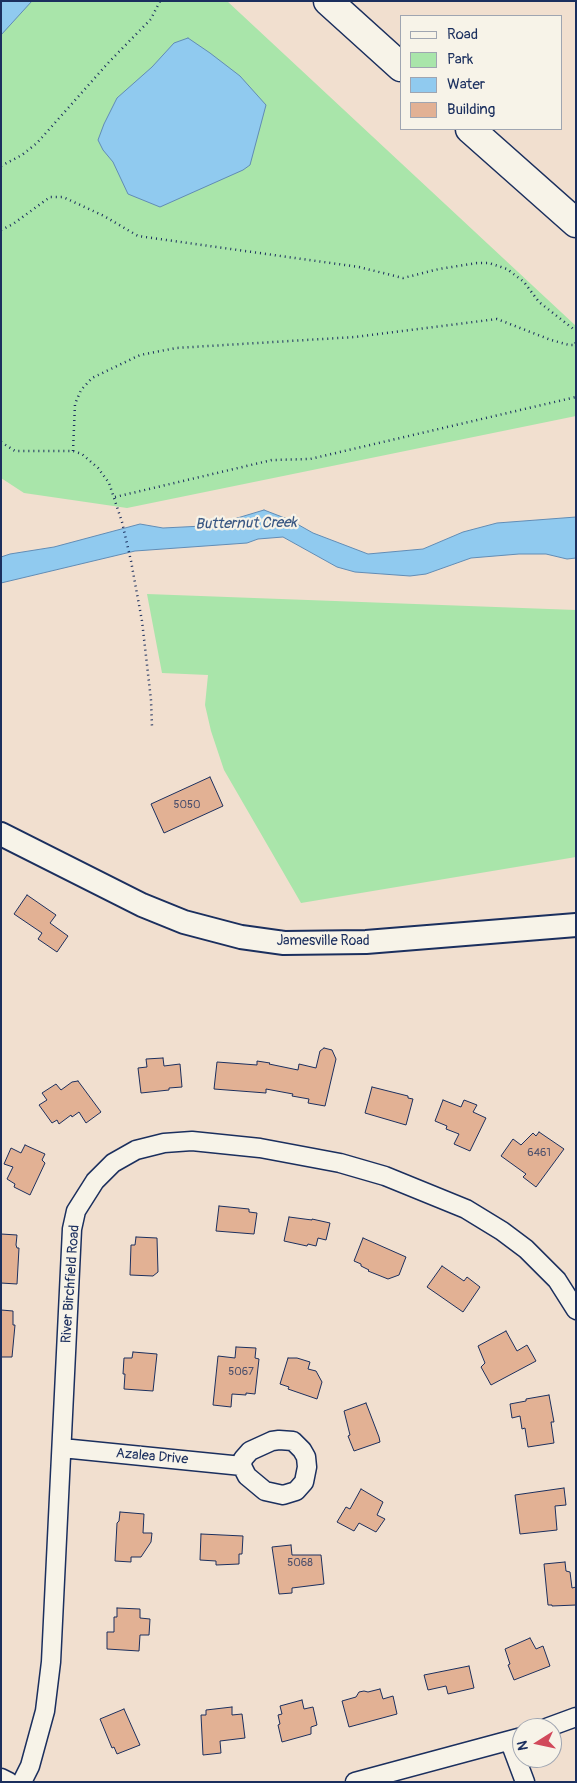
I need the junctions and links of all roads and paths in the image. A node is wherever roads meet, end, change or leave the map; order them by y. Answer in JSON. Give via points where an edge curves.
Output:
{"nodes":[{"id":1,"x":160,"y":1,"type":"edge"},
{"id":2,"x":328,"y":1,"type":"edge"},
{"id":3,"x":400,"y":66,"type":"edge"},
{"id":4,"x":471,"y":130,"type":"edge"},
{"id":5,"x":1,"y":166,"type":"edge"},
{"id":6,"x":576,"y":223,"type":"edge"},
{"id":7,"x":1,"y":230,"type":"edge"},
{"id":8,"x":576,"y":331,"type":"edge"},
{"id":9,"x":576,"y":341,"type":"edge"},
{"id":10,"x":576,"y":397,"type":"edge"},
{"id":11,"x":1,"y":442,"type":"edge"},
{"id":12,"x":73,"y":451,"type":"junction"},
{"id":13,"x":114,"y":497,"type":"junction"},
{"id":14,"x":152,"y":727,"type":"dead end"},
{"id":15,"x":1,"y":834,"type":"edge"},
{"id":16,"x":576,"y":926,"type":"edge"},
{"id":17,"x":576,"y":1310,"type":"edge"},
{"id":18,"x":62,"y":1448,"type":"junction"},
{"id":19,"x":242,"y":1466,"type":"dead end"},
{"id":20,"x":576,"y":1717,"type":"edge"},
{"id":21,"x":562,"y":1722,"type":"edge"},
{"id":22,"x":512,"y":1740,"type":"edge"},
{"id":23,"x":522,"y":1768,"type":"edge"},
{"id":24,"x":1,"y":1778,"type":"edge"},
{"id":25,"x":9,"y":1782,"type":"edge"},
{"id":26,"x":22,"y":1782,"type":"edge"},
{"id":27,"x":355,"y":1782,"type":"edge"},
{"id":28,"x":525,"y":1782,"type":"edge"}],
"edges":[{"from":1,"to":5,"type":"path","via":[[151,19],[108,62],[37,143]]},
{"from":2,"to":3,"type":"highway"},
{"from":4,"to":6,"type":"highway"},
{"from":7,"to":8,"type":"path","via":[[50,197],[63,197],[138,236],[359,267],[403,278],[439,269],[489,263],[507,269],[524,282],[538,302]]},
{"from":9,"to":12,"type":"path","via":[[575,345],[569,345],[551,340],[498,319],[355,337],[176,348],[140,355],[92,378],[81,390],[75,404]]},
{"from":10,"to":13,"type":"path","via":[[310,459],[272,460]]},
{"from":11,"to":12,"type":"path","via":[[15,451]]},
{"from":12,"to":13,"type":"path","via":[[82,454],[98,468]]},
{"from":13,"to":14,"type":"path","via":[[142,621]]},
{"from":15,"to":16,"type":"street","name":"Jamesville Road","via":[[142,905],[184,922],[284,943],[366,942]]},
{"from":17,"to":18,"type":"street","name":"River Birchfield Road","via":[[557,1280],[526,1249],[502,1231],[466,1209],[385,1176],[340,1163],[260,1148],[192,1141],[136,1150],[113,1163],[95,1181],[76,1211],[72,1229]]},
{"from":18,"to":19,"type":"street","name":"Azalea Drive"},
{"from":18,"to":26,"type":"street","name":"River Birchfield Road","via":[[50,1672],[45,1711],[30,1766]]},
{"from":20,"to":21,"type":"street"},
{"from":22,"to":27,"type":"street"},
{"from":23,"to":28,"type":"street"},
{"from":24,"to":25,"type":"street"}]}
